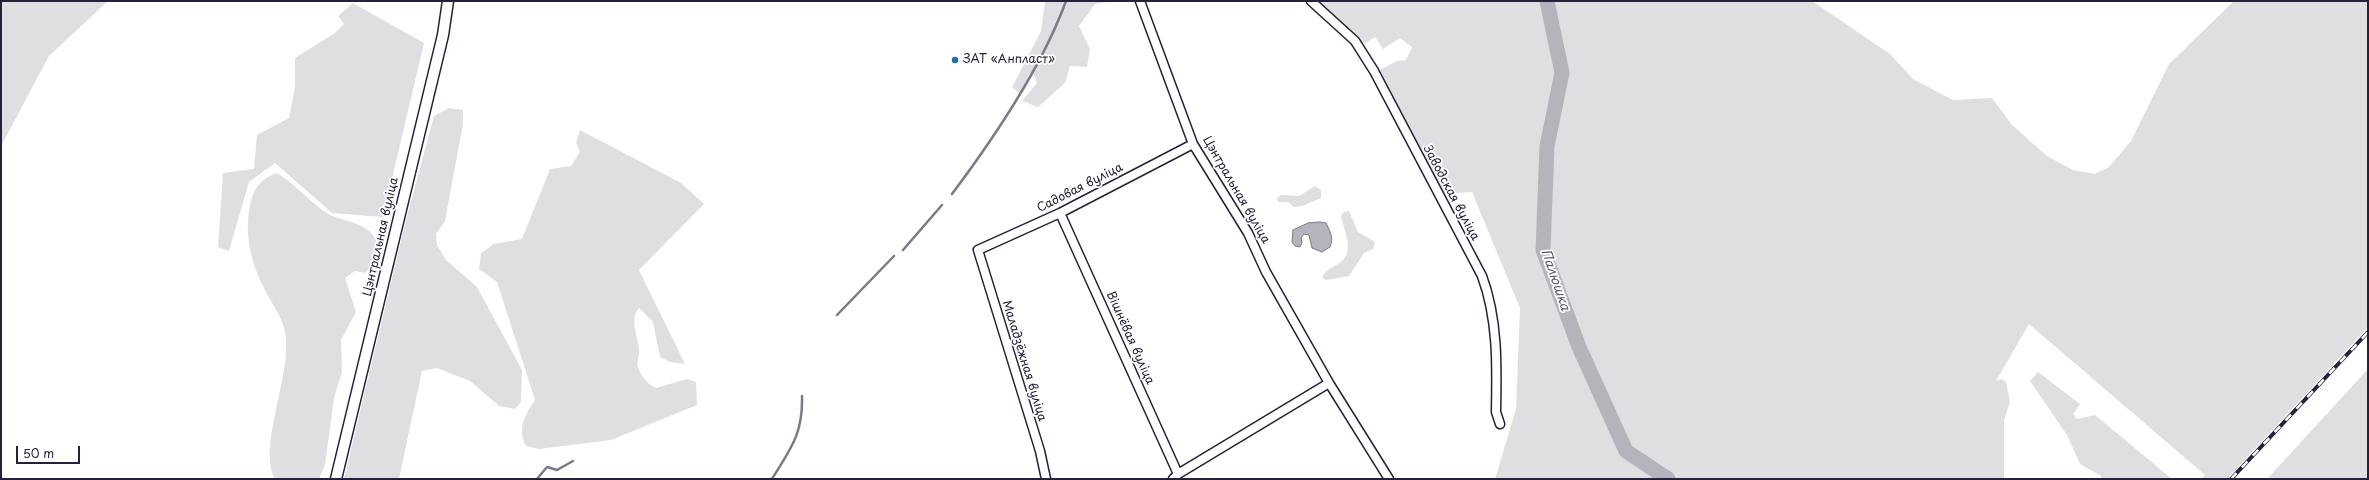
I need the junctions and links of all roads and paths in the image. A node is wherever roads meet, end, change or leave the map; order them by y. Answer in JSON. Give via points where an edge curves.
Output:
{"nodes":[{"id":1,"x":448,"y":1,"type":"edge"},
{"id":2,"x":1140,"y":1,"type":"edge"},
{"id":3,"x":1311,"y":1,"type":"edge"},
{"id":4,"x":1193,"y":144,"type":"junction"},
{"id":5,"x":1060,"y":213,"type":"junction"},
{"id":6,"x":978,"y":250,"type":"joint"},
{"id":7,"x":1329,"y":383,"type":"junction"},
{"id":8,"x":1500,"y":424,"type":"dead end"},
{"id":9,"x":1175,"y":476,"type":"edge"},
{"id":10,"x":336,"y":479,"type":"edge"},
{"id":11,"x":1046,"y":479,"type":"edge"},
{"id":12,"x":1389,"y":479,"type":"edge"}],
"edges":[{"from":1,"to":10,"type":"street","name":"Цэнтральная вуліца","via":[[441,43]]},
{"from":2,"to":4,"type":"street","name":"Цэнтральная вуліца"},
{"from":3,"to":8,"type":"street","name":"Заводская вуліца","via":[[1355,41],[1374,71],[1482,276],[1490,300],[1494,327],[1496,412]]},
{"from":4,"to":5,"type":"street","name":"Садовая вуліца"},
{"from":4,"to":7,"type":"street","name":"Цэнтральная вуліца","via":[[1248,233],[1266,272]]},
{"from":5,"to":6,"type":"street","name":"Садовая вуліца"},
{"from":5,"to":9,"type":"street","name":"Вішнёвая вуліца"},
{"from":6,"to":11,"type":"street","name":"Маладзёжная вуліца","via":[[1040,451]]},
{"from":7,"to":9,"type":"street"},
{"from":7,"to":12,"type":"street","name":"Цэнтральная вуліца"}]}
